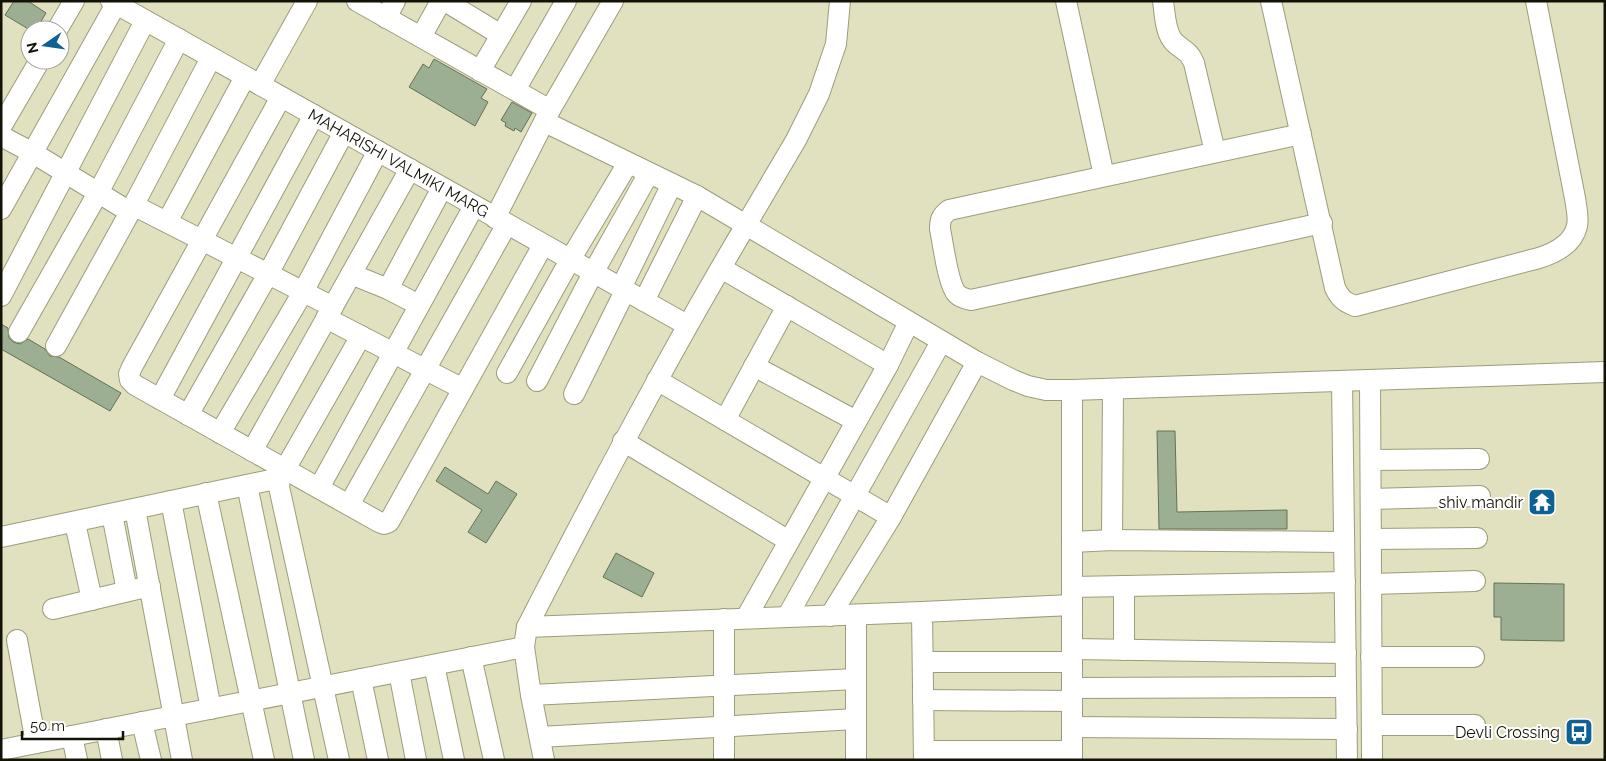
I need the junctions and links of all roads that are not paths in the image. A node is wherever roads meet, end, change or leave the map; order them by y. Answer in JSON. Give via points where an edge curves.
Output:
{"nodes":[{"id":1,"x":74,"y":1,"type":"edge"},
{"id":2,"x":137,"y":1,"type":"edge"},
{"id":3,"x":307,"y":1,"type":"edge"},
{"id":4,"x":357,"y":1,"type":"edge"},
{"id":5,"x":441,"y":1,"type":"edge"},
{"id":6,"x":445,"y":1,"type":"edge"},
{"id":7,"x":521,"y":1,"type":"edge"},
{"id":8,"x":566,"y":1,"type":"edge"},
{"id":9,"x":613,"y":1,"type":"edge"},
{"id":10,"x":840,"y":1,"type":"edge"},
{"id":11,"x":1066,"y":1,"type":"edge"},
{"id":12,"x":1163,"y":1,"type":"edge"},
{"id":13,"x":1270,"y":1,"type":"edge"},
{"id":14,"x":1536,"y":1,"type":"edge"},
{"id":15,"x":113,"y":3,"type":"edge"},
{"id":16,"x":475,"y":8,"type":"edge"},
{"id":17,"x":390,"y":9,"type":"edge"},
{"id":18,"x":63,"y":20,"type":"edge"},
{"id":19,"x":145,"y":20,"type":"junction"},
{"id":20,"x":502,"y":35,"type":"junction"},
{"id":21,"x":421,"y":37,"type":"junction"},
{"id":22,"x":179,"y":39,"type":"junction"},
{"id":23,"x":211,"y":58,"type":"junction"},
{"id":24,"x":34,"y":70,"type":"edge"},
{"id":25,"x":480,"y":71,"type":"junction"},
{"id":26,"x":257,"y":79,"type":"junction"},
{"id":27,"x":515,"y":90,"type":"junction"},
{"id":28,"x":281,"y":97,"type":"junction"},
{"id":29,"x":314,"y":115,"type":"junction"},
{"id":30,"x":548,"y":116,"type":"junction"},
{"id":31,"x":1,"y":127,"type":"edge"},
{"id":32,"x":344,"y":132,"type":"junction"},
{"id":33,"x":1301,"y":134,"type":"junction"},
{"id":34,"x":1,"y":136,"type":"edge"},
{"id":35,"x":378,"y":152,"type":"junction"},
{"id":36,"x":1215,"y":152,"type":"junction"},
{"id":37,"x":33,"y":153,"type":"junction"},
{"id":38,"x":628,"y":162,"type":"junction"},
{"id":39,"x":410,"y":170,"type":"junction"},
{"id":40,"x":66,"y":173,"type":"junction"},
{"id":41,"x":649,"y":173,"type":"junction"},
{"id":42,"x":1104,"y":176,"type":"junction"},
{"id":43,"x":672,"y":184,"type":"junction"},
{"id":44,"x":442,"y":188,"type":"junction"},
{"id":45,"x":98,"y":193,"type":"junction"},
{"id":46,"x":697,"y":196,"type":"junction"},
{"id":47,"x":474,"y":206,"type":"junction"},
{"id":48,"x":1,"y":209,"type":"edge"},
{"id":49,"x":132,"y":209,"type":"junction"},
{"id":50,"x":501,"y":217,"type":"junction"},
{"id":51,"x":168,"y":222,"type":"junction"},
{"id":52,"x":1322,"y":223,"type":"junction"},
{"id":53,"x":746,"y":225,"type":"junction"},
{"id":54,"x":202,"y":240,"type":"junction"},
{"id":55,"x":543,"y":244,"type":"junction"},
{"id":56,"x":573,"y":256,"type":"junction"},
{"id":57,"x":236,"y":258,"type":"junction"},
{"id":58,"x":596,"y":268,"type":"junction"},
{"id":59,"x":721,"y":268,"type":"junction"},
{"id":60,"x":268,"y":274,"type":"junction"},
{"id":61,"x":351,"y":274,"type":"junction"},
{"id":62,"x":624,"y":286,"type":"junction"},
{"id":63,"x":388,"y":289,"type":"junction"},
{"id":64,"x":303,"y":292,"type":"junction"},
{"id":65,"x":1,"y":296,"type":"edge"},
{"id":66,"x":646,"y":296,"type":"junction"},
{"id":67,"x":419,"y":305,"type":"junction"},
{"id":68,"x":787,"y":306,"type":"junction"},
{"id":69,"x":330,"y":313,"type":"junction"},
{"id":70,"x":690,"y":320,"type":"junction"},
{"id":71,"x":909,"y":322,"type":"junction"},
{"id":72,"x":19,"y":332,"type":"dead end"},
{"id":73,"x":361,"y":336,"type":"junction"},
{"id":74,"x":941,"y":342,"type":"junction"},
{"id":75,"x":56,"y":346,"type":"dead end"},
{"id":76,"x":393,"y":353,"type":"junction"},
{"id":77,"x":977,"y":362,"type":"junction"},
{"id":78,"x":888,"y":365,"type":"junction"},
{"id":79,"x":754,"y":366,"type":"junction"},
{"id":80,"x":425,"y":369,"type":"junction"},
{"id":81,"x":1605,"y":372,"type":"edge"},
{"id":82,"x":507,"y":373,"type":"dead end"},
{"id":83,"x":657,"y":380,"type":"junction"},
{"id":84,"x":1370,"y":380,"type":"junction"},
{"id":85,"x":537,"y":381,"type":"dead end"},
{"id":86,"x":1342,"y":381,"type":"junction"},
{"id":87,"x":463,"y":389,"type":"junction"},
{"id":88,"x":1113,"y":389,"type":"junction"},
{"id":89,"x":1072,"y":390,"type":"junction"},
{"id":90,"x":574,"y":394,"type":"dead end"},
{"id":91,"x":160,"y":399,"type":"junction"},
{"id":92,"x":188,"y":415,"type":"junction"},
{"id":93,"x":725,"y":420,"type":"junction"},
{"id":94,"x":856,"y":421,"type":"junction"},
{"id":95,"x":220,"y":433,"type":"junction"},
{"id":96,"x":623,"y":441,"type":"junction"},
{"id":97,"x":252,"y":451,"type":"junction"},
{"id":98,"x":1479,"y":459,"type":"dead end"},
{"id":99,"x":1371,"y":460,"type":"junction"},
{"id":100,"x":283,"y":474,"type":"junction"},
{"id":101,"x":825,"y":478,"type":"junction"},
{"id":102,"x":246,"y":485,"type":"junction"},
{"id":103,"x":319,"y":488,"type":"junction"},
{"id":104,"x":206,"y":494,"type":"junction"},
{"id":105,"x":855,"y":496,"type":"junction"},
{"id":106,"x":1480,"y":496,"type":"dead end"},
{"id":107,"x":1371,"y":498,"type":"junction"},
{"id":108,"x":171,"y":501,"type":"junction"},
{"id":109,"x":349,"y":505,"type":"junction"},
{"id":110,"x":135,"y":509,"type":"junction"},
{"id":111,"x":112,"y":514,"type":"junction"},
{"id":112,"x":891,"y":517,"type":"junction"},
{"id":113,"x":74,"y":523,"type":"junction"},
{"id":114,"x":1,"y":537,"type":"edge"},
{"id":115,"x":1477,"y":538,"type":"dead end"},
{"id":116,"x":1371,"y":539,"type":"junction"},
{"id":117,"x":1112,"y":540,"type":"junction"},
{"id":118,"x":789,"y":541,"type":"junction"},
{"id":119,"x":1072,"y":542,"type":"junction"},
{"id":120,"x":1344,"y":542,"type":"junction"},
{"id":121,"x":1475,"y":581,"type":"dead end"},
{"id":122,"x":1345,"y":582,"type":"junction"},
{"id":123,"x":1371,"y":584,"type":"junction"},
{"id":124,"x":150,"y":586,"type":"junction"},
{"id":125,"x":1124,"y":586,"type":"junction"},
{"id":126,"x":127,"y":591,"type":"junction"},
{"id":127,"x":1072,"y":596,"type":"junction"},
{"id":128,"x":92,"y":600,"type":"junction"},
{"id":129,"x":53,"y":609,"type":"dead end"},
{"id":130,"x":922,"y":612,"type":"junction"},
{"id":131,"x":856,"y":615,"type":"junction"},
{"id":132,"x":830,"y":616,"type":"junction"},
{"id":133,"x":787,"y":617,"type":"junction"},
{"id":134,"x":746,"y":618,"type":"junction"},
{"id":135,"x":724,"y":619,"type":"junction"},
{"id":136,"x":527,"y":626,"type":"junction"},
{"id":137,"x":17,"y":640,"type":"dead end"},
{"id":138,"x":524,"y":647,"type":"junction"},
{"id":139,"x":1124,"y":650,"type":"junction"},
{"id":140,"x":1346,"y":653,"type":"junction"},
{"id":141,"x":1072,"y":656,"type":"junction"},
{"id":142,"x":471,"y":657,"type":"junction"},
{"id":143,"x":1372,"y":657,"type":"junction"},
{"id":144,"x":1474,"y":657,"type":"dead end"},
{"id":145,"x":923,"y":662,"type":"junction"},
{"id":146,"x":434,"y":665,"type":"junction"},
{"id":147,"x":399,"y":672,"type":"junction"},
{"id":148,"x":361,"y":679,"type":"junction"},
{"id":149,"x":856,"y":679,"type":"junction"},
{"id":150,"x":724,"y":686,"type":"junction"},
{"id":151,"x":323,"y":687,"type":"junction"},
{"id":152,"x":1346,"y":688,"type":"junction"},
{"id":153,"x":290,"y":693,"type":"junction"},
{"id":154,"x":530,"y":695,"type":"junction"},
{"id":155,"x":1072,"y":695,"type":"junction"},
{"id":156,"x":923,"y":700,"type":"junction"},
{"id":157,"x":251,"y":701,"type":"junction"},
{"id":158,"x":210,"y":709,"type":"junction"},
{"id":159,"x":174,"y":716,"type":"junction"},
{"id":160,"x":856,"y":719,"type":"junction"},
{"id":161,"x":142,"y":722,"type":"junction"},
{"id":162,"x":1372,"y":725,"type":"junction"},
{"id":163,"x":1475,"y":725,"type":"dead end"},
{"id":164,"x":724,"y":726,"type":"junction"},
{"id":165,"x":1072,"y":727,"type":"junction"},
{"id":166,"x":106,"y":729,"type":"junction"},
{"id":167,"x":1347,"y":729,"type":"junction"},
{"id":168,"x":72,"y":736,"type":"junction"},
{"id":169,"x":540,"y":737,"type":"junction"},
{"id":170,"x":36,"y":743,"type":"junction"},
{"id":171,"x":1,"y":750,"type":"edge"},
{"id":172,"x":924,"y":756,"type":"edge"},
{"id":173,"x":1072,"y":756,"type":"edge"},
{"id":174,"x":77,"y":760,"type":"edge"},
{"id":175,"x":112,"y":760,"type":"edge"},
{"id":176,"x":151,"y":760,"type":"edge"},
{"id":177,"x":182,"y":760,"type":"edge"},
{"id":178,"x":264,"y":760,"type":"edge"},
{"id":179,"x":304,"y":760,"type":"edge"},
{"id":180,"x":339,"y":760,"type":"edge"},
{"id":181,"x":378,"y":760,"type":"edge"},
{"id":182,"x":416,"y":760,"type":"edge"},
{"id":183,"x":454,"y":760,"type":"edge"},
{"id":184,"x":494,"y":760,"type":"edge"},
{"id":185,"x":544,"y":760,"type":"edge"},
{"id":186,"x":724,"y":760,"type":"edge"},
{"id":187,"x":856,"y":760,"type":"edge"},
{"id":188,"x":1347,"y":760,"type":"edge"},
{"id":189,"x":1372,"y":760,"type":"edge"}],
"edges":[{"from":1,"to":18,"type":"street"},
{"from":2,"to":26,"type":"street","name":"MAHARISHI VALMIKI MARG"},
{"from":3,"to":26,"type":"street"},
{"from":4,"to":17,"type":"street"},
{"from":5,"to":21,"type":"street"},
{"from":6,"to":16,"type":"street"},
{"from":7,"to":20,"type":"street"},
{"from":8,"to":27,"type":"street"},
{"from":9,"to":30,"type":"street"},
{"from":10,"to":53,"type":"street","via":[[836,44],[818,94],[796,140]]},
{"from":11,"to":42,"type":"street"},
{"from":12,"to":36,"type":"street","via":[[1170,36],[1191,55],[1194,63]]},
{"from":13,"to":33,"type":"street"},
{"from":14,"to":52,"type":"street","via":[[1575,198],[1577,226],[1564,247],[1539,258],[1355,306],[1346,303],[1335,288]]},
{"from":15,"to":19,"type":"street","name":"MAHARISHI VALMIKI MARG"},
{"from":15,"to":37,"type":"street"},
{"from":16,"to":20,"type":"street"},
{"from":17,"to":21,"type":"street"},
{"from":19,"to":22,"type":"street","name":"MAHARISHI VALMIKI MARG"},
{"from":19,"to":40,"type":"street"},
{"from":20,"to":25,"type":"street"},
{"from":21,"to":25,"type":"street"},
{"from":22,"to":23,"type":"street","name":"MAHARISHI VALMIKI MARG"},
{"from":22,"to":45,"type":"street"},
{"from":23,"to":26,"type":"street","name":"MAHARISHI VALMIKI MARG"},
{"from":23,"to":49,"type":"street"},
{"from":24,"to":31,"type":"street"},
{"from":25,"to":27,"type":"street"},
{"from":26,"to":28,"type":"street","name":"MAHARISHI VALMIKI MARG"},
{"from":26,"to":50,"type":"street","name":"MAHARISHI VALMIKI MARG"},
{"from":26,"to":51,"type":"street"},
{"from":27,"to":30,"type":"street"},
{"from":28,"to":29,"type":"street","name":"MAHARISHI VALMIKI MARG"},
{"from":28,"to":54,"type":"street"},
{"from":29,"to":32,"type":"street","name":"MAHARISHI VALMIKI MARG"},
{"from":29,"to":57,"type":"street"},
{"from":30,"to":38,"type":"street"},
{"from":30,"to":50,"type":"street"},
{"from":32,"to":35,"type":"street","name":"MAHARISHI VALMIKI MARG"},
{"from":32,"to":60,"type":"street"},
{"from":33,"to":36,"type":"street"},
{"from":33,"to":52,"type":"street"},
{"from":34,"to":37,"type":"street"},
{"from":35,"to":39,"type":"street","name":"MAHARISHI VALMIKI MARG"},
{"from":35,"to":64,"type":"street"},
{"from":36,"to":42,"type":"street"},
{"from":37,"to":40,"type":"street"},
{"from":37,"to":48,"type":"street"},
{"from":38,"to":41,"type":"street"},
{"from":38,"to":56,"type":"street"},
{"from":39,"to":44,"type":"street","name":"MAHARISHI VALMIKI MARG"},
{"from":39,"to":61,"type":"street"},
{"from":40,"to":45,"type":"street"},
{"from":40,"to":65,"type":"street"},
{"from":41,"to":43,"type":"street"},
{"from":41,"to":58,"type":"street"},
{"from":42,"to":52,"type":"street","via":[[949,210],[943,214],[940,229],[952,285],[957,294],[972,300]]},
{"from":43,"to":46,"type":"street"},
{"from":43,"to":62,"type":"street"},
{"from":44,"to":47,"type":"street","name":"MAHARISHI VALMIKI MARG"},
{"from":44,"to":63,"type":"street"},
{"from":45,"to":49,"type":"street"},
{"from":45,"to":72,"type":"street"},
{"from":46,"to":53,"type":"street"},
{"from":46,"to":66,"type":"street"},
{"from":47,"to":50,"type":"street","name":"MAHARISHI VALMIKI MARG"},
{"from":47,"to":67,"type":"street"},
{"from":49,"to":51,"type":"street"},
{"from":49,"to":75,"type":"street"},
{"from":50,"to":55,"type":"street","name":"MAHARISHI VALMIKI MARG"},
{"from":50,"to":56,"type":"street","name":"MAHARISHI VALMIKI MARG"},
{"from":50,"to":80,"type":"street"},
{"from":51,"to":54,"type":"street"},
{"from":53,"to":59,"type":"street"},
{"from":53,"to":71,"type":"street"},
{"from":54,"to":57,"type":"street"},
{"from":54,"to":91,"type":"street","via":[[129,374],[135,385]]},
{"from":55,"to":56,"type":"street","name":"MAHARISHI VALMIKI MARG"},
{"from":55,"to":87,"type":"street"},
{"from":56,"to":58,"type":"street","name":"MAHARISHI VALMIKI MARG"},
{"from":56,"to":82,"type":"street"},
{"from":57,"to":60,"type":"street"},
{"from":57,"to":91,"type":"street"},
{"from":58,"to":62,"type":"street","name":"MAHARISHI VALMIKI MARG"},
{"from":58,"to":85,"type":"street"},
{"from":59,"to":68,"type":"street"},
{"from":59,"to":70,"type":"street"},
{"from":60,"to":64,"type":"street"},
{"from":60,"to":92,"type":"street"},
{"from":61,"to":63,"type":"street"},
{"from":61,"to":69,"type":"street"},
{"from":62,"to":66,"type":"street","name":"MAHARISHI VALMIKI MARG"},
{"from":62,"to":90,"type":"street"},
{"from":63,"to":67,"type":"street"},
{"from":64,"to":69,"type":"street"},
{"from":64,"to":95,"type":"street"},
{"from":66,"to":70,"type":"street","name":"MAHARISHI VALMIKI MARG"},
{"from":67,"to":76,"type":"street"},
{"from":68,"to":78,"type":"street"},
{"from":68,"to":79,"type":"street"},
{"from":69,"to":73,"type":"street"},
{"from":69,"to":97,"type":"street"},
{"from":70,"to":83,"type":"street"},
{"from":71,"to":74,"type":"street"},
{"from":71,"to":78,"type":"street"},
{"from":73,"to":76,"type":"street"},
{"from":73,"to":100,"type":"street"},
{"from":74,"to":77,"type":"street"},
{"from":74,"to":105,"type":"street"},
{"from":76,"to":80,"type":"street"},
{"from":76,"to":103,"type":"street"},
{"from":77,"to":89,"type":"street","via":[[1028,386]]},
{"from":77,"to":112,"type":"street"},
{"from":78,"to":94,"type":"street"},
{"from":79,"to":93,"type":"street"},
{"from":79,"to":94,"type":"street"},
{"from":80,"to":87,"type":"street"},
{"from":80,"to":109,"type":"street"},
{"from":81,"to":84,"type":"street"},
{"from":83,"to":93,"type":"street"},
{"from":83,"to":96,"type":"street"},
{"from":84,"to":86,"type":"street"},
{"from":84,"to":99,"type":"street"},
{"from":86,"to":88,"type":"street"},
{"from":86,"to":120,"type":"street"},
{"from":87,"to":109,"type":"street","via":[[389,522],[379,522]]},
{"from":88,"to":89,"type":"street"},
{"from":88,"to":117,"type":"street"},
{"from":89,"to":119,"type":"street"},
{"from":91,"to":92,"type":"street"},
{"from":92,"to":95,"type":"street"},
{"from":93,"to":101,"type":"street"},
{"from":94,"to":101,"type":"street"},
{"from":95,"to":97,"type":"street"},
{"from":96,"to":118,"type":"street"},
{"from":96,"to":136,"type":"street"},
{"from":97,"to":100,"type":"street"},
{"from":98,"to":99,"type":"street"},
{"from":99,"to":107,"type":"street"},
{"from":100,"to":102,"type":"street"},
{"from":100,"to":103,"type":"street"},
{"from":100,"to":151,"type":"street","via":[[280,496]]},
{"from":101,"to":105,"type":"street"},
{"from":101,"to":118,"type":"street"},
{"from":102,"to":104,"type":"street"},
{"from":102,"to":153,"type":"street"},
{"from":103,"to":109,"type":"street"},
{"from":104,"to":108,"type":"street"},
{"from":104,"to":157,"type":"street"},
{"from":105,"to":112,"type":"street"},
{"from":105,"to":133,"type":"street"},
{"from":106,"to":107,"type":"street"},
{"from":107,"to":116,"type":"street"},
{"from":108,"to":110,"type":"street"},
{"from":108,"to":158,"type":"street"},
{"from":110,"to":111,"type":"street"},
{"from":110,"to":124,"type":"street"},
{"from":111,"to":113,"type":"street"},
{"from":111,"to":126,"type":"street"},
{"from":112,"to":132,"type":"street"},
{"from":113,"to":114,"type":"street"},
{"from":113,"to":128,"type":"street"},
{"from":115,"to":116,"type":"street"},
{"from":116,"to":123,"type":"street"},
{"from":117,"to":119,"type":"street"},
{"from":117,"to":120,"type":"street"},
{"from":118,"to":134,"type":"street"},
{"from":119,"to":127,"type":"street"},
{"from":120,"to":122,"type":"street"},
{"from":121,"to":123,"type":"street"},
{"from":122,"to":125,"type":"street"},
{"from":122,"to":140,"type":"street"},
{"from":123,"to":143,"type":"street"},
{"from":124,"to":126,"type":"street"},
{"from":124,"to":159,"type":"street"},
{"from":125,"to":127,"type":"street"},
{"from":125,"to":139,"type":"street"},
{"from":126,"to":128,"type":"street"},
{"from":127,"to":130,"type":"street"},
{"from":127,"to":141,"type":"street"},
{"from":128,"to":129,"type":"street"},
{"from":130,"to":131,"type":"street"},
{"from":130,"to":145,"type":"street"},
{"from":131,"to":132,"type":"street"},
{"from":131,"to":149,"type":"street"},
{"from":132,"to":133,"type":"street"},
{"from":133,"to":134,"type":"street"},
{"from":134,"to":135,"type":"street"},
{"from":135,"to":136,"type":"street"},
{"from":135,"to":150,"type":"street"},
{"from":136,"to":138,"type":"street"},
{"from":137,"to":170,"type":"street"},
{"from":138,"to":142,"type":"street"},
{"from":138,"to":154,"type":"street"},
{"from":139,"to":140,"type":"street"},
{"from":139,"to":141,"type":"street"},
{"from":140,"to":152,"type":"street"},
{"from":141,"to":145,"type":"street"},
{"from":141,"to":155,"type":"street"},
{"from":142,"to":146,"type":"street"},
{"from":142,"to":184,"type":"street"},
{"from":143,"to":144,"type":"street"},
{"from":143,"to":162,"type":"street"},
{"from":145,"to":156,"type":"street"},
{"from":146,"to":147,"type":"street"},
{"from":146,"to":183,"type":"street"},
{"from":147,"to":148,"type":"street"},
{"from":147,"to":182,"type":"street"},
{"from":148,"to":151,"type":"street"},
{"from":148,"to":181,"type":"street"},
{"from":149,"to":150,"type":"street"},
{"from":149,"to":160,"type":"street"},
{"from":150,"to":154,"type":"street"},
{"from":150,"to":164,"type":"street"},
{"from":151,"to":153,"type":"street"},
{"from":151,"to":180,"type":"street"},
{"from":152,"to":155,"type":"street"},
{"from":152,"to":167,"type":"street"},
{"from":153,"to":157,"type":"street"},
{"from":153,"to":179,"type":"street"},
{"from":154,"to":169,"type":"street"},
{"from":155,"to":156,"type":"street"},
{"from":155,"to":165,"type":"street"},
{"from":156,"to":172,"type":"street"},
{"from":157,"to":158,"type":"street"},
{"from":157,"to":178,"type":"street"},
{"from":158,"to":159,"type":"street"},
{"from":159,"to":161,"type":"street"},
{"from":159,"to":177,"type":"street"},
{"from":160,"to":164,"type":"street"},
{"from":160,"to":187,"type":"street"},
{"from":161,"to":166,"type":"street"},
{"from":161,"to":176,"type":"street"},
{"from":162,"to":163,"type":"street"},
{"from":162,"to":189,"type":"street"},
{"from":164,"to":169,"type":"street"},
{"from":164,"to":186,"type":"street"},
{"from":165,"to":167,"type":"street"},
{"from":165,"to":173,"type":"street"},
{"from":166,"to":168,"type":"street"},
{"from":166,"to":175,"type":"street"},
{"from":167,"to":188,"type":"street"},
{"from":168,"to":170,"type":"street"},
{"from":168,"to":174,"type":"street"},
{"from":169,"to":185,"type":"street"},
{"from":170,"to":171,"type":"street"},
{"from":172,"to":173,"type":"street"}]}
